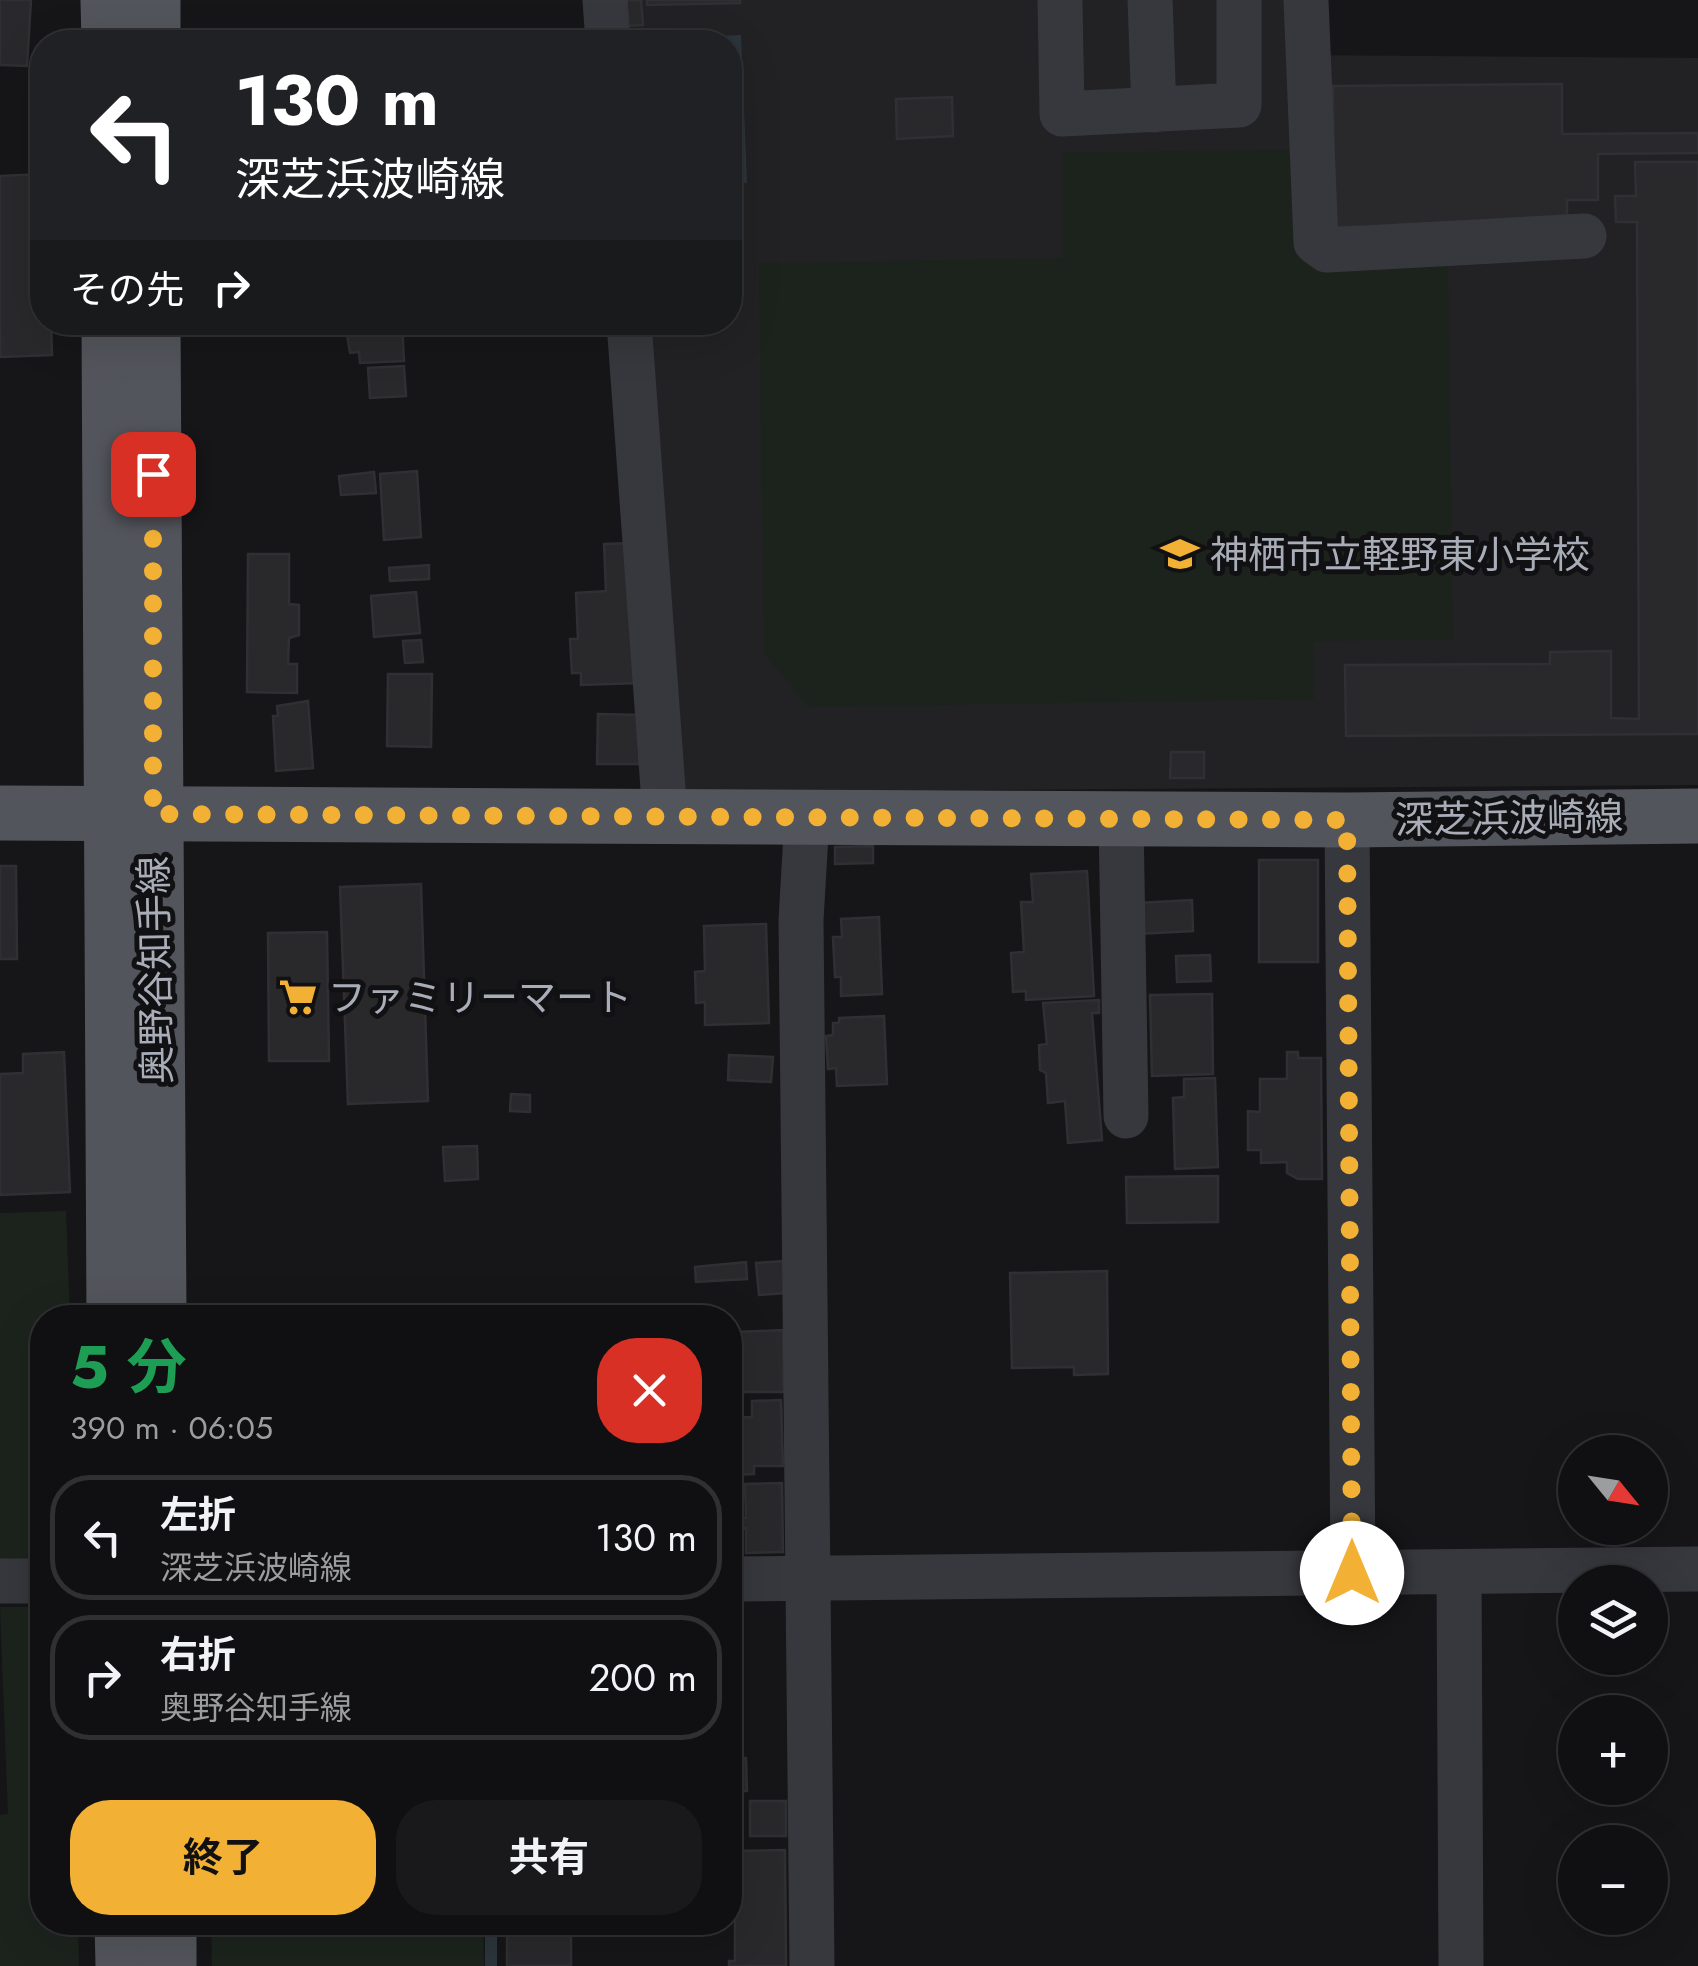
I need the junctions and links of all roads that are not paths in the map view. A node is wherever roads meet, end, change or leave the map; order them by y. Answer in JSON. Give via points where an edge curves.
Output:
{"nodes":[{"id":1,"x":108,"y":0,"type":"edge"},
{"id":2,"x":153,"y":0,"type":"edge"},
{"id":3,"x":605,"y":0,"type":"edge"},
{"id":4,"x":1060,"y":0,"type":"edge"},
{"id":5,"x":1150,"y":0,"type":"edge"},
{"id":6,"x":1238,"y":0,"type":"edge"},
{"id":7,"x":1306,"y":0,"type":"edge"},
{"id":8,"x":108,"y":30,"type":"edge"},
{"id":9,"x":153,"y":30,"type":"edge"},
{"id":10,"x":607,"y":30,"type":"edge"},
{"id":11,"x":1154,"y":110,"type":"junction"},
{"id":12,"x":1584,"y":236,"type":"dead end"},
{"id":13,"x":111,"y":335,"type":"edge"},
{"id":14,"x":152,"y":335,"type":"edge"},
{"id":15,"x":630,"y":335,"type":"edge"},
{"id":16,"x":0,"y":813,"type":"edge"},
{"id":17,"x":132,"y":813,"type":"junction"},
{"id":18,"x":666,"y":816,"type":"junction"},
{"id":19,"x":1698,"y":816,"type":"edge"},
{"id":20,"x":807,"y":817,"type":"junction"},
{"id":21,"x":1121,"y":819,"type":"junction"},
{"id":22,"x":1347,"y":820,"type":"junction"},
{"id":23,"x":1126,"y":1116,"type":"dead end"},
{"id":24,"x":114,"y":1305,"type":"edge"},
{"id":25,"x":158,"y":1305,"type":"edge"},
{"id":26,"x":1698,"y":1570,"type":"edge"},
{"id":27,"x":1459,"y":1572,"type":"junction"},
{"id":28,"x":1352,"y":1573,"type":"junction"},
{"id":29,"x":742,"y":1579,"type":"edge"},
{"id":30,"x":811,"y":1579,"type":"junction"},
{"id":31,"x":30,"y":1581,"type":"edge"},
{"id":32,"x":0,"y":1582,"type":"edge"},
{"id":33,"x":122,"y":1935,"type":"edge"},
{"id":34,"x":169,"y":1935,"type":"edge"},
{"id":35,"x":123,"y":1966,"type":"edge"},
{"id":36,"x":170,"y":1966,"type":"edge"},
{"id":37,"x":812,"y":1966,"type":"edge"},
{"id":38,"x":1461,"y":1966,"type":"edge"}],
"edges":[{"from":1,"to":8,"type":"main road"},
{"from":2,"to":9,"type":"main road"},
{"from":3,"to":10,"type":"street"},
{"from":4,"to":11,"type":"street","via":[[1062,114]]},
{"from":5,"to":11,"type":"street"},
{"from":6,"to":11,"type":"street","via":[[1239,105]]},
{"from":7,"to":12,"type":"street","via":[[1316,242],[1327,250]]},
{"from":13,"to":17,"type":"main road","name":"奥野谷知手線"},
{"from":14,"to":17,"type":"main road","name":"奥野谷知手線"},
{"from":15,"to":18,"type":"street"},
{"from":16,"to":17,"type":"main road","name":"深芝浜波崎線"},
{"from":17,"to":18,"type":"main road","name":"深芝浜波崎線"},
{"from":17,"to":24,"type":"main road","name":"奥野谷知手線"},
{"from":17,"to":25,"type":"main road","name":"奥野谷知手線"},
{"from":18,"to":20,"type":"main road","name":"深芝浜波崎線"},
{"from":19,"to":22,"type":"main road","name":"深芝浜波崎線"},
{"from":20,"to":21,"type":"main road","name":"深芝浜波崎線"},
{"from":20,"to":30,"type":"street","via":[[802,920]]},
{"from":21,"to":22,"type":"main road","name":"深芝浜波崎線"},
{"from":21,"to":23,"type":"street"},
{"from":22,"to":28,"type":"street"},
{"from":26,"to":27,"type":"street"},
{"from":27,"to":28,"type":"street"},
{"from":27,"to":38,"type":"street"},
{"from":28,"to":30,"type":"street"},
{"from":29,"to":30,"type":"street"},
{"from":30,"to":37,"type":"street"},
{"from":31,"to":32,"type":"street"},
{"from":33,"to":35,"type":"main road"},
{"from":34,"to":36,"type":"main road"}]}
